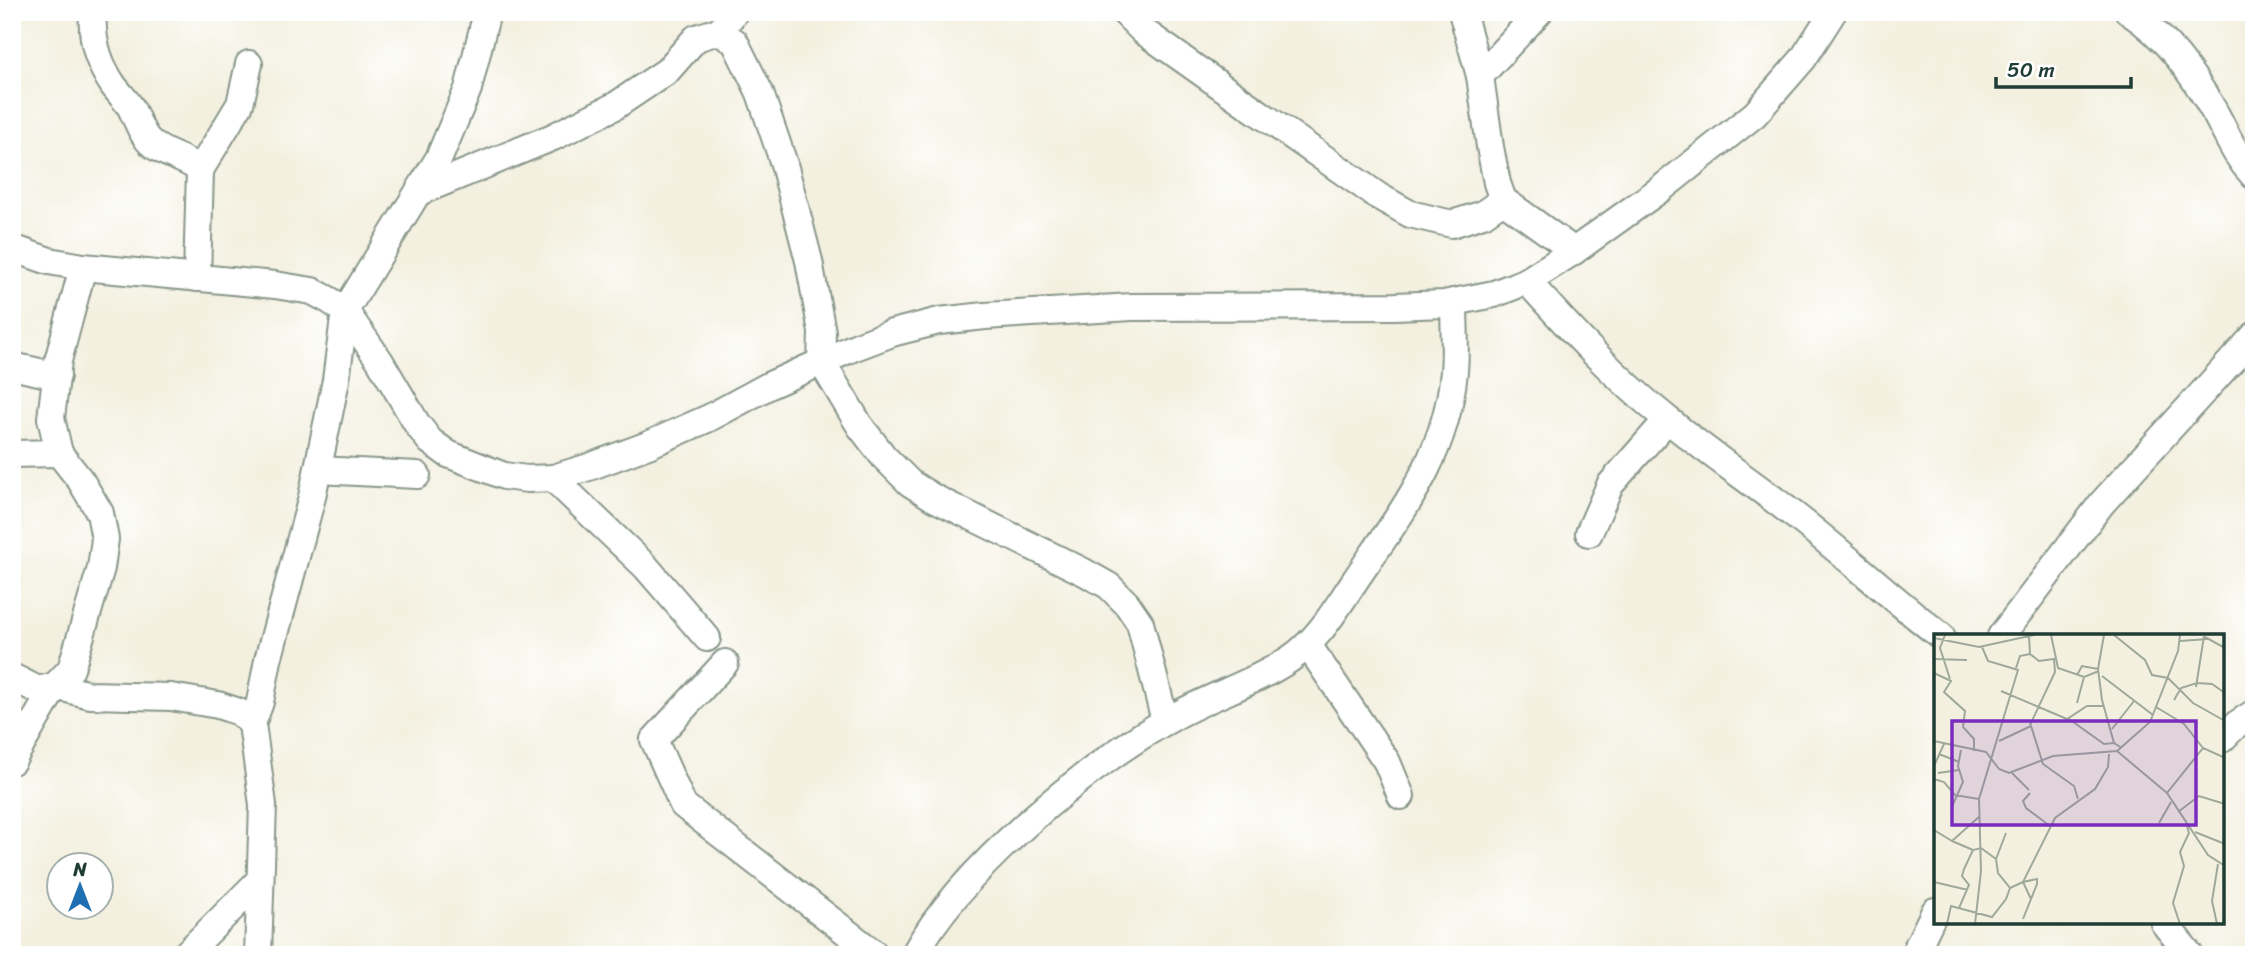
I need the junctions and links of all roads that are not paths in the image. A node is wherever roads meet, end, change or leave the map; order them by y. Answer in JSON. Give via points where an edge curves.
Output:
{"nodes":[{"id":1,"x":93,"y":12,"type":"edge"},
{"id":2,"x":487,"y":12,"type":"edge"},
{"id":3,"x":1124,"y":12,"type":"edge"},
{"id":4,"x":1462,"y":12,"type":"edge"},
{"id":5,"x":1539,"y":12,"type":"edge"},
{"id":6,"x":1833,"y":12,"type":"edge"},
{"id":7,"x":2129,"y":12,"type":"edge"},
{"id":8,"x":727,"y":22,"type":"edge"},
{"id":9,"x":249,"y":64,"type":"dead end"},
{"id":10,"x":1480,"y":76,"type":"junction"},
{"id":11,"x":200,"y":170,"type":"junction"},
{"id":12,"x":2254,"y":177,"type":"edge"},
{"id":13,"x":419,"y":191,"type":"junction"},
{"id":14,"x":1503,"y":200,"type":"junction"},
{"id":15,"x":12,"y":248,"type":"edge"},
{"id":16,"x":1573,"y":251,"type":"junction"},
{"id":17,"x":83,"y":267,"type":"junction"},
{"id":18,"x":197,"y":278,"type":"junction"},
{"id":19,"x":1527,"y":281,"type":"junction"},
{"id":20,"x":1454,"y":302,"type":"junction"},
{"id":21,"x":345,"y":311,"type":"junction"},
{"id":22,"x":2254,"y":336,"type":"edge"},
{"id":23,"x":821,"y":361,"type":"junction"},
{"id":24,"x":12,"y":366,"type":"edge"},
{"id":25,"x":57,"y":376,"type":"junction"},
{"id":26,"x":1667,"y":420,"type":"junction"},
{"id":27,"x":59,"y":453,"type":"junction"},
{"id":28,"x":12,"y":454,"type":"edge"},
{"id":29,"x":318,"y":470,"type":"junction"},
{"id":30,"x":417,"y":475,"type":"dead end"},
{"id":31,"x":553,"y":478,"type":"junction"},
{"id":32,"x":1589,"y":533,"type":"dead end"},
{"id":33,"x":1938,"y":634,"type":"edge"},
{"id":34,"x":2003,"y":634,"type":"edge"},
{"id":35,"x":707,"y":638,"type":"dead end"},
{"id":36,"x":1308,"y":645,"type":"junction"},
{"id":37,"x":725,"y":663,"type":"dead end"},
{"id":38,"x":12,"y":677,"type":"edge"},
{"id":39,"x":55,"y":686,"type":"junction"},
{"id":40,"x":2254,"y":713,"type":"edge"},
{"id":41,"x":1166,"y":721,"type":"junction"},
{"id":42,"x":251,"y":724,"type":"junction"},
{"id":43,"x":2224,"y":737,"type":"edge"},
{"id":44,"x":12,"y":761,"type":"edge"},
{"id":45,"x":1401,"y":796,"type":"dead end"},
{"id":46,"x":260,"y":880,"type":"junction"},
{"id":47,"x":1934,"y":913,"type":"edge"},
{"id":48,"x":2165,"y":925,"type":"edge"},
{"id":49,"x":2166,"y":925,"type":"edge"},
{"id":50,"x":1916,"y":950,"type":"dead end"},
{"id":51,"x":185,"y":955,"type":"edge"},
{"id":52,"x":258,"y":955,"type":"edge"},
{"id":53,"x":876,"y":955,"type":"edge"},
{"id":54,"x":914,"y":955,"type":"edge"},
{"id":55,"x":2173,"y":955,"type":"edge"},
{"id":56,"x":2190,"y":955,"type":"edge"}],
"edges":[{"from":1,"to":11,"type":"street","via":[[96,51],[148,141]]},
{"from":2,"to":13,"type":"street","via":[[468,89],[439,158]]},
{"from":3,"to":14,"type":"street","via":[[1242,101],[1410,214],[1451,224],[1483,214]]},
{"from":4,"to":10,"type":"street"},
{"from":5,"to":10,"type":"street"},
{"from":6,"to":16,"type":"street","via":[[1803,59],[1755,114]]},
{"from":7,"to":12,"type":"street","via":[[2151,27],[2190,71],[2238,160]]},
{"from":8,"to":13,"type":"street","via":[[696,38],[667,71],[615,106],[553,137]]},
{"from":8,"to":23,"type":"street","via":[[760,93],[784,164],[809,261],[822,332]]},
{"from":9,"to":11,"type":"street","via":[[240,104]]},
{"from":10,"to":14,"type":"street"},
{"from":11,"to":18,"type":"street"},
{"from":13,"to":21,"type":"street"},
{"from":14,"to":16,"type":"street"},
{"from":15,"to":17,"type":"street"},
{"from":16,"to":19,"type":"street"},
{"from":17,"to":18,"type":"street"},
{"from":17,"to":25,"type":"street"},
{"from":18,"to":21,"type":"street","via":[[312,291]]},
{"from":19,"to":20,"type":"street"},
{"from":19,"to":26,"type":"street","via":[[1577,337]]},
{"from":20,"to":23,"type":"street","via":[[1132,307],[985,316],[892,333]]},
{"from":20,"to":36,"type":"street","via":[[1455,370],[1444,429],[1426,472],[1389,533]]},
{"from":21,"to":29,"type":"street"},
{"from":21,"to":31,"type":"street","via":[[430,441],[448,454],[503,475],[527,480]]},
{"from":22,"to":34,"type":"street","via":[[2102,503]]},
{"from":23,"to":31,"type":"street","via":[[648,445]]},
{"from":23,"to":41,"type":"street","via":[[860,426],[910,483],[1084,572],[1128,604],[1140,623]]},
{"from":24,"to":25,"type":"street"},
{"from":25,"to":27,"type":"street","via":[[51,418]]},
{"from":26,"to":32,"type":"street","via":[[1610,485]]},
{"from":26,"to":33,"type":"street","via":[[1783,505]]},
{"from":27,"to":28,"type":"street"},
{"from":27,"to":39,"type":"street","via":[[100,513],[105,539],[71,669]]},
{"from":29,"to":30,"type":"street"},
{"from":29,"to":42,"type":"street"},
{"from":31,"to":35,"type":"street","via":[[646,567]]},
{"from":36,"to":41,"type":"street","via":[[1289,660]]},
{"from":36,"to":45,"type":"street","via":[[1387,762]]},
{"from":37,"to":53,"type":"street","via":[[654,740],[683,805]]},
{"from":38,"to":39,"type":"street","via":[[38,690]]},
{"from":39,"to":42,"type":"street","via":[[90,695],[218,705],[239,712]]},
{"from":39,"to":44,"type":"street"},
{"from":40,"to":43,"type":"street"},
{"from":41,"to":54,"type":"street","via":[[1137,737],[1017,834],[950,902]]},
{"from":42,"to":46,"type":"street","via":[[263,805]]},
{"from":46,"to":51,"type":"street"},
{"from":46,"to":52,"type":"street"},
{"from":47,"to":50,"type":"street"},
{"from":48,"to":55,"type":"street"},
{"from":49,"to":56,"type":"street"}]}
